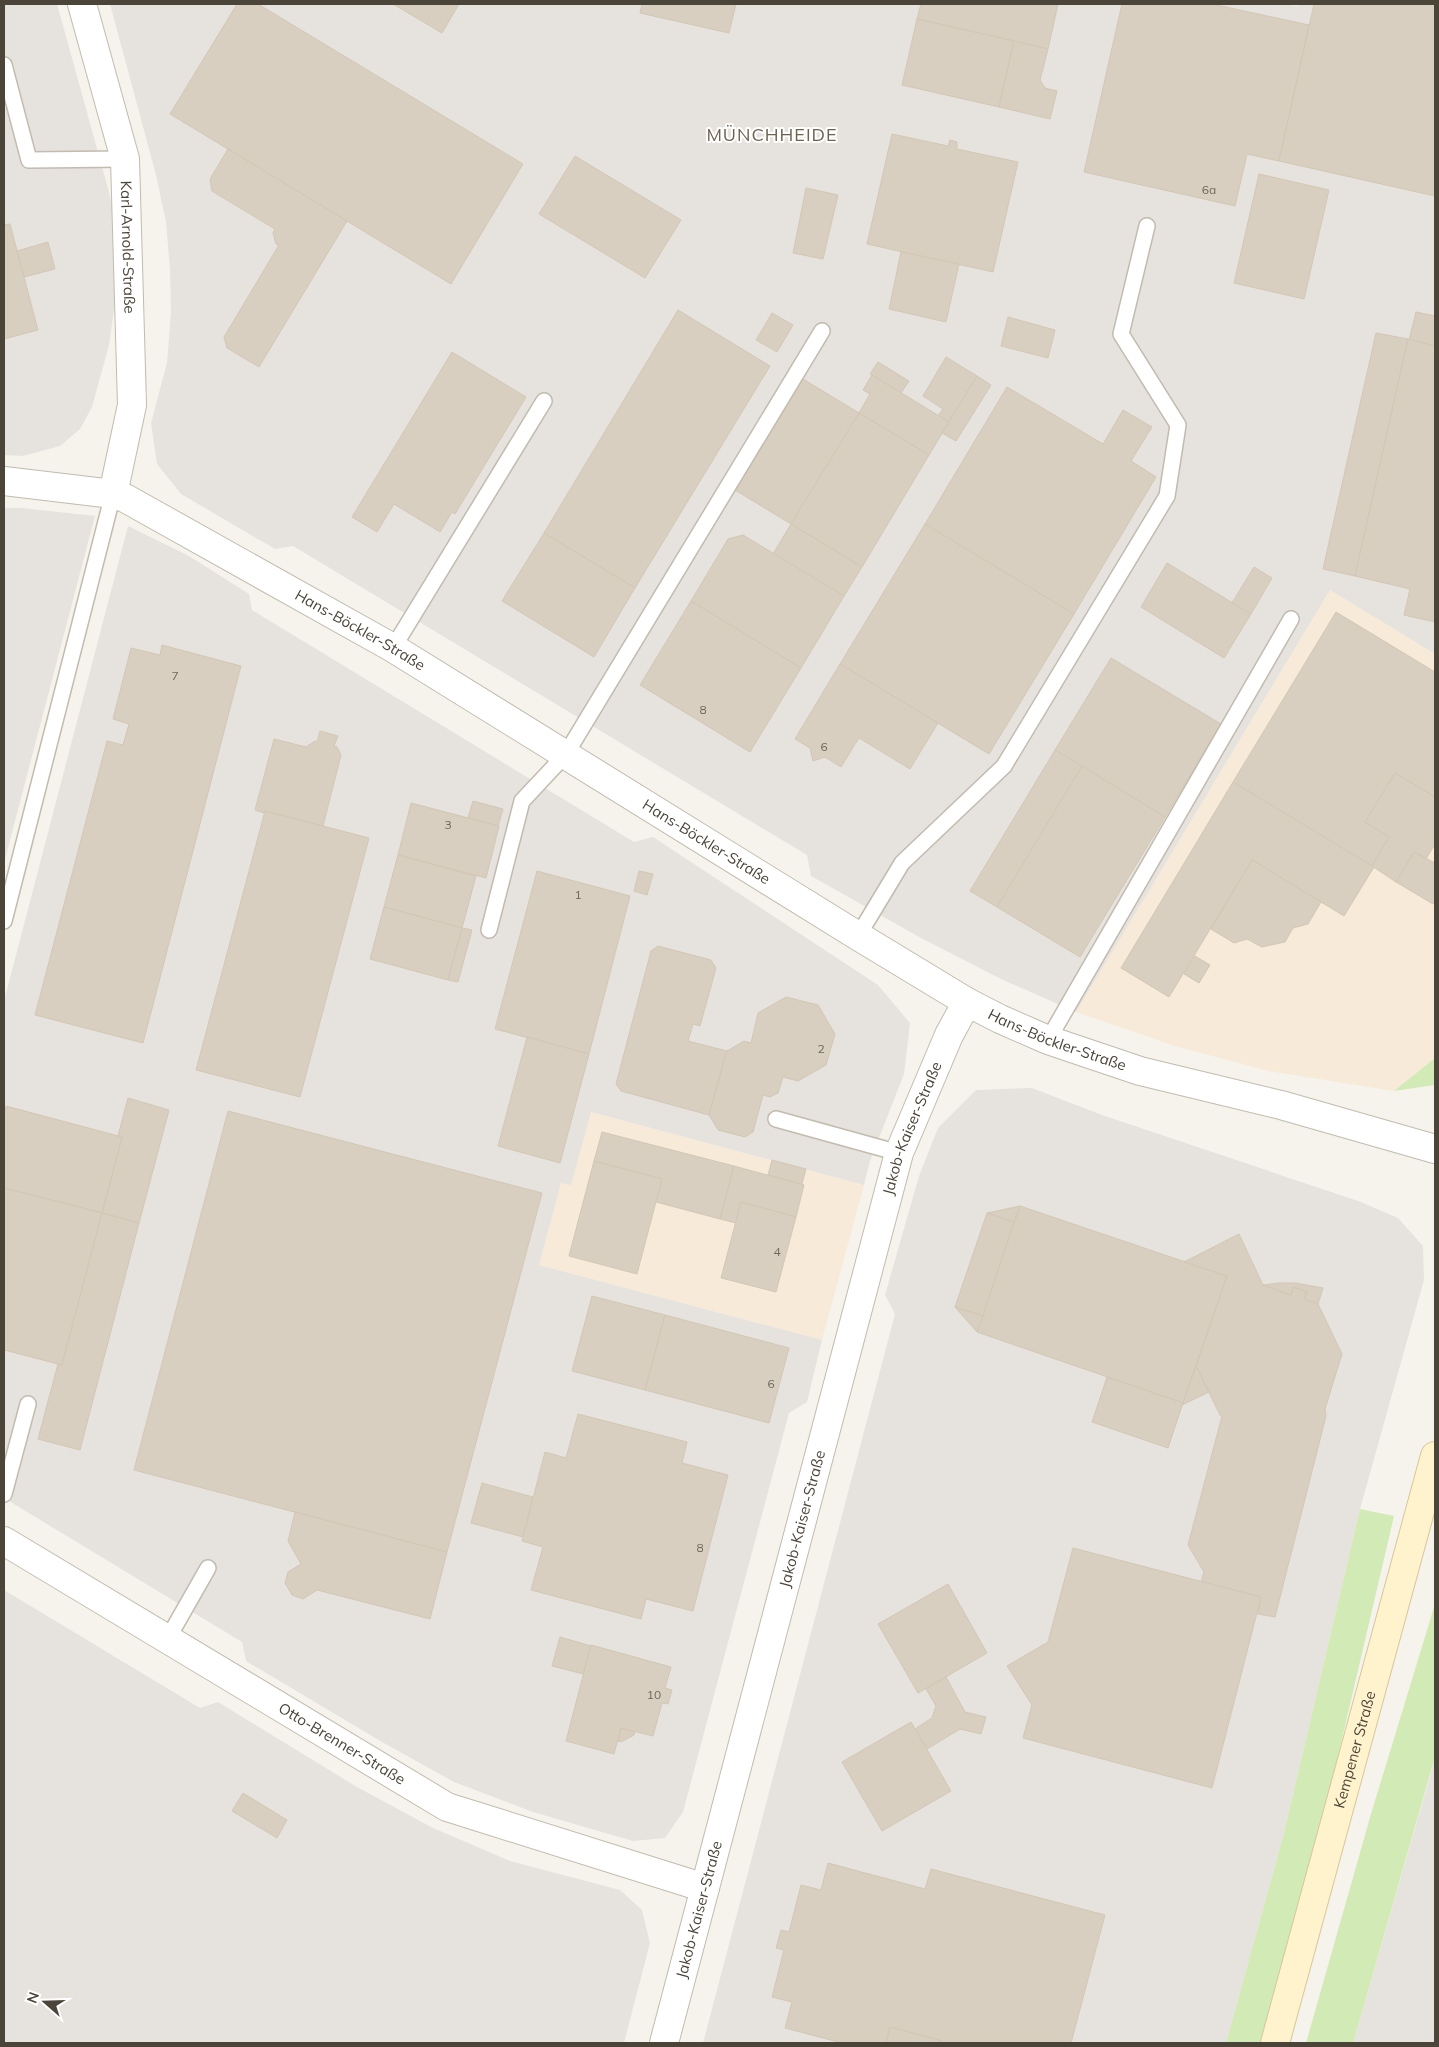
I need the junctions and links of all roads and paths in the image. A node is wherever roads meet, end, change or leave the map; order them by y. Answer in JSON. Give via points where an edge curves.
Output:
{"nodes":[{"id":1,"x":82,"y":4,"type":"edge"},
{"id":2,"x":4,"y":65,"type":"edge"},
{"id":3,"x":125,"y":159,"type":"junction"},
{"id":4,"x":1147,"y":226,"type":"dead end"},
{"id":5,"x":822,"y":331,"type":"dead end"},
{"id":6,"x":544,"y":401,"type":"dead end"},
{"id":7,"x":4,"y":481,"type":"edge"},
{"id":8,"x":113,"y":494,"type":"junction"},
{"id":9,"x":1291,"y":619,"type":"dead end"},
{"id":10,"x":393,"y":648,"type":"junction"},
{"id":11,"x":566,"y":754,"type":"junction"},
{"id":12,"x":4,"y":921,"type":"edge"},
{"id":13,"x":489,"y":930,"type":"dead end"},
{"id":14,"x":858,"y":936,"type":"junction"},
{"id":15,"x":967,"y":1002,"type":"junction"},
{"id":16,"x":1048,"y":1040,"type":"junction"},
{"id":17,"x":776,"y":1119,"type":"dead end"},
{"id":18,"x":1435,"y":1149,"type":"edge"},
{"id":19,"x":899,"y":1153,"type":"junction"},
{"id":20,"x":28,"y":1404,"type":"dead end"},
{"id":21,"x":1435,"y":1456,"type":"edge"},
{"id":22,"x":1435,"y":1485,"type":"edge"},
{"id":23,"x":4,"y":1494,"type":"edge"},
{"id":24,"x":1420,"y":1514,"type":"junction"},
{"id":25,"x":4,"y":1541,"type":"edge"},
{"id":26,"x":208,"y":1568,"type":"dead end"},
{"id":27,"x":167,"y":1640,"type":"junction"},
{"id":28,"x":705,"y":1888,"type":"junction"},
{"id":29,"x":664,"y":2043,"type":"edge"},
{"id":30,"x":1275,"y":2043,"type":"edge"}],
"edges":[{"from":1,"to":3,"type":"street","name":"Karl-Arnold-Straße"},
{"from":2,"to":3,"type":"lane","via":[[29,160]]},
{"from":3,"to":8,"type":"street","name":"Karl-Arnold-Straße","via":[[132,405]]},
{"from":4,"to":14,"type":"lane","via":[[1121,334],[1178,425],[1167,496],[1004,766],[902,863]]},
{"from":5,"to":11,"type":"lane"},
{"from":6,"to":10,"type":"lane"},
{"from":7,"to":8,"type":"street","name":"Hans-Böckler-Straße"},
{"from":8,"to":10,"type":"street","name":"Hans-Böckler-Straße"},
{"from":8,"to":12,"type":"lane"},
{"from":9,"to":16,"type":"lane"},
{"from":10,"to":11,"type":"street","name":"Hans-Böckler-Straße"},
{"from":11,"to":13,"type":"lane","via":[[522,801]]},
{"from":11,"to":14,"type":"street","name":"Hans-Böckler-Straße"},
{"from":14,"to":15,"type":"street","name":"Hans-Böckler-Straße"},
{"from":15,"to":16,"type":"street","name":"Hans-Böckler-Straße"},
{"from":15,"to":19,"type":"street","name":"Jakob-Kaiser-Straße","via":[[949,1035]]},
{"from":16,"to":18,"type":"street","name":"Hans-Böckler-Straße","via":[[1140,1071],[1281,1104]]},
{"from":17,"to":19,"type":"lane"},
{"from":19,"to":28,"type":"street","name":"Jakob-Kaiser-Straße"},
{"from":20,"to":23,"type":"lane"},
{"from":21,"to":24,"type":"main road","name":"Kempener Straße"},
{"from":22,"to":24,"type":"street"},
{"from":24,"to":30,"type":"main road","name":"Kempener Straße"},
{"from":25,"to":27,"type":"street","name":"Otto-Brenner-Straße"},
{"from":26,"to":27,"type":"lane"},
{"from":27,"to":28,"type":"street","name":"Otto-Brenner-Straße","via":[[447,1807]]},
{"from":28,"to":29,"type":"street","name":"Jakob-Kaiser-Straße"}]}
